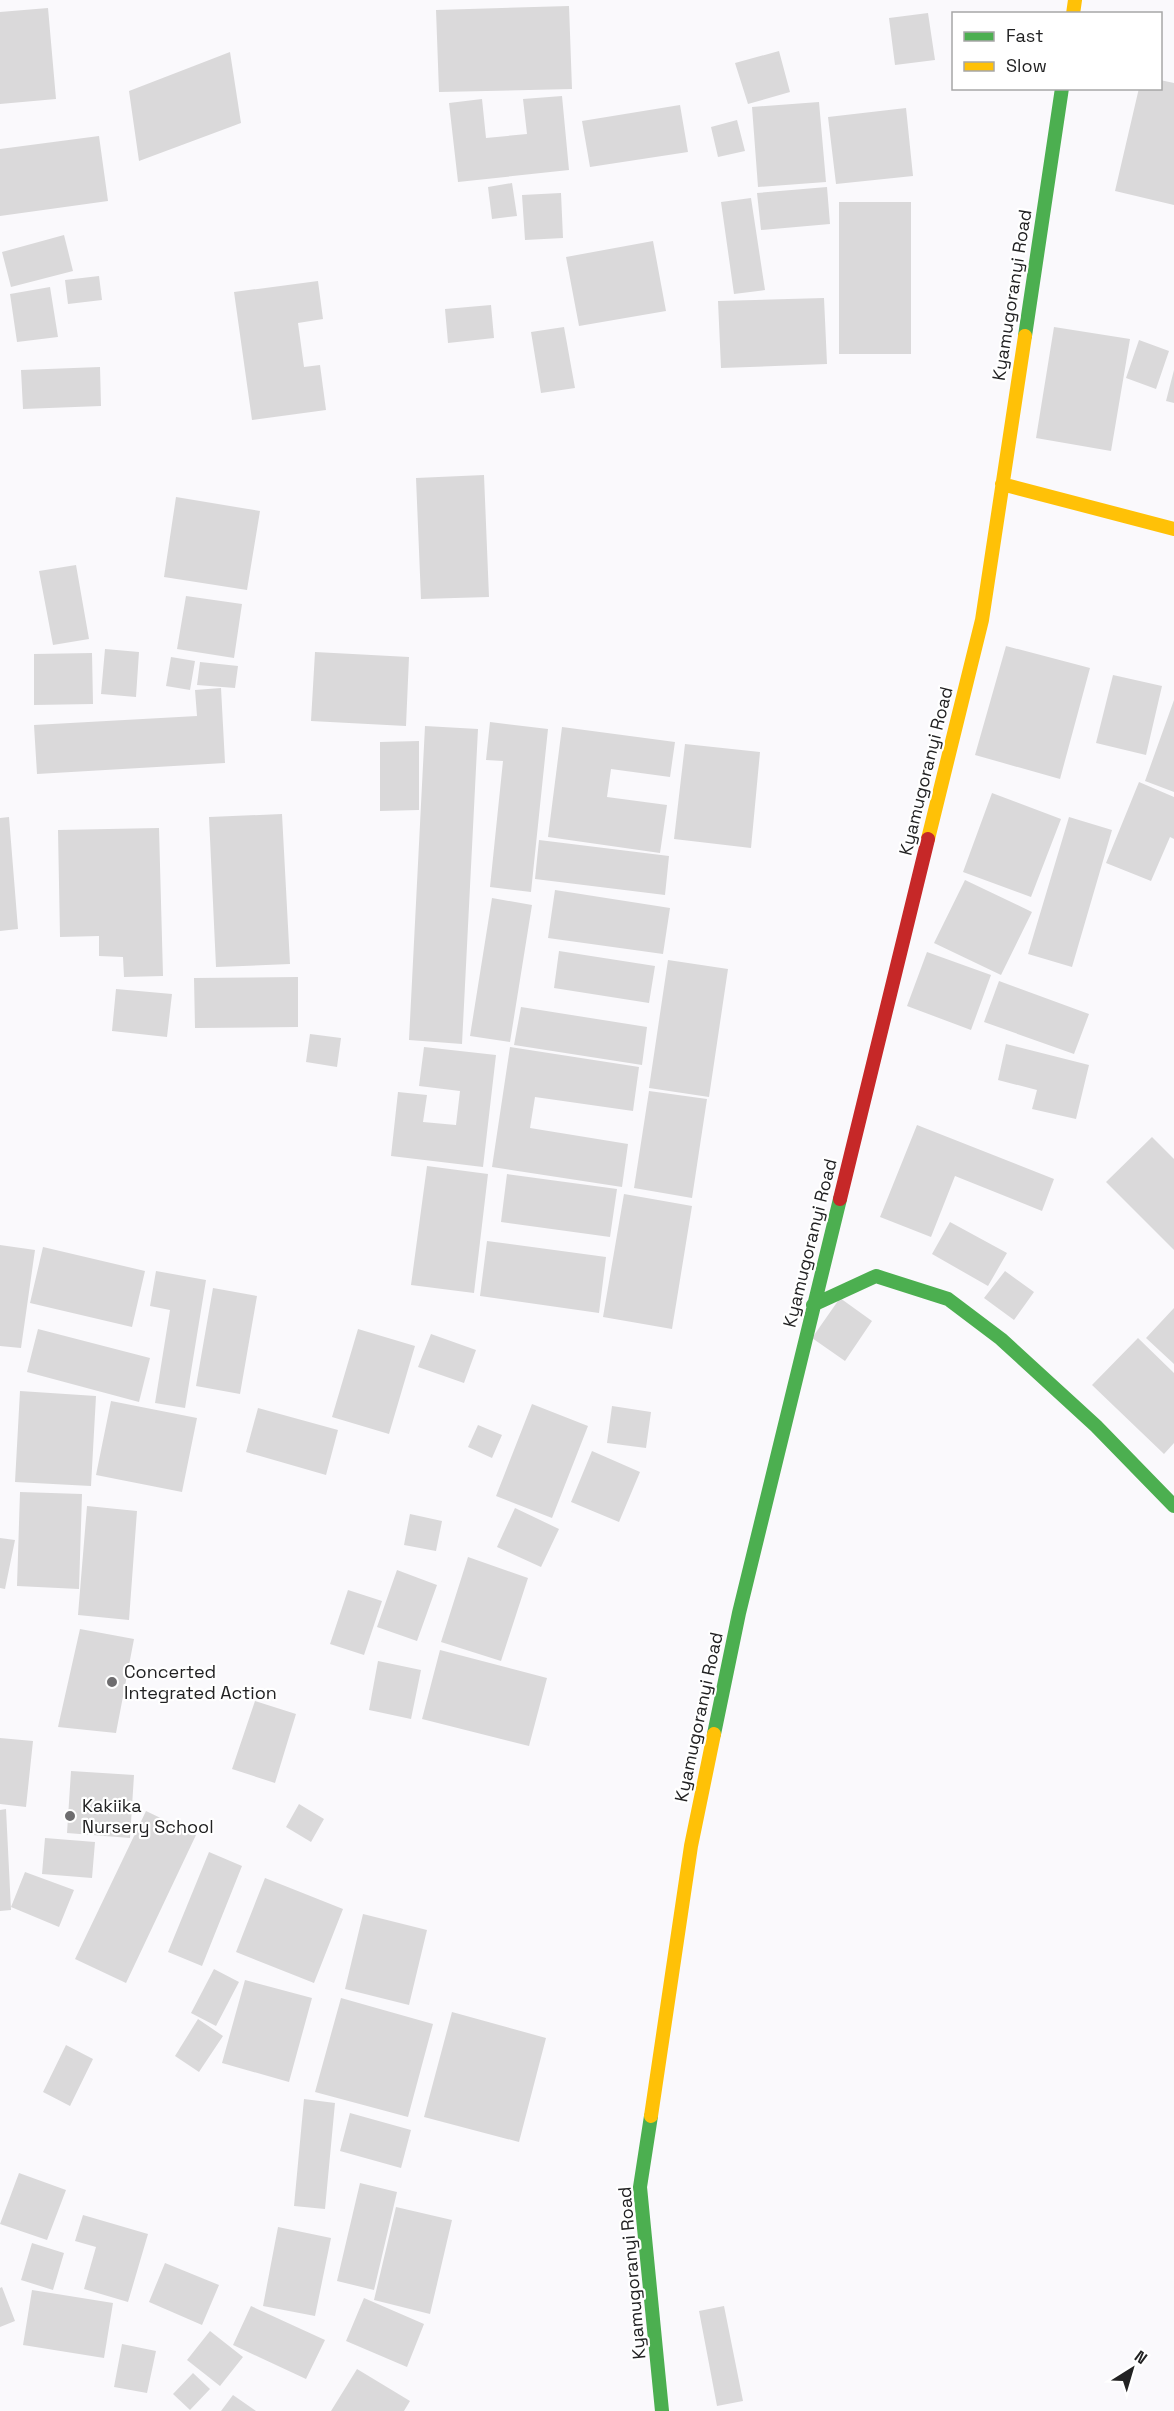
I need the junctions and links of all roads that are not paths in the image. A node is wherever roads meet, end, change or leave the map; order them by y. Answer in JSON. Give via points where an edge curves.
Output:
{"nodes":[{"id":1,"x":1062,"y":90,"type":"edge"},
{"id":2,"x":1002,"y":484,"type":"junction"},
{"id":3,"x":1174,"y":529,"type":"edge"},
{"id":4,"x":813,"y":1305,"type":"junction"},
{"id":5,"x":1174,"y":1506,"type":"edge"},
{"id":6,"x":662,"y":2411,"type":"edge"}],
"edges":[{"from":1,"to":2,"type":"street","name":"Kyamugoranyi Road"},
{"from":2,"to":3,"type":"street"},
{"from":2,"to":4,"type":"street","name":"Kyamugoranyi Road","via":[[982,620]]},
{"from":4,"to":5,"type":"street","via":[[876,1276],[948,1299],[1027,1362]]},
{"from":4,"to":6,"type":"street","name":"Kyamugoranyi Road","via":[[739,1613],[691,1846],[640,2187]]}]}
